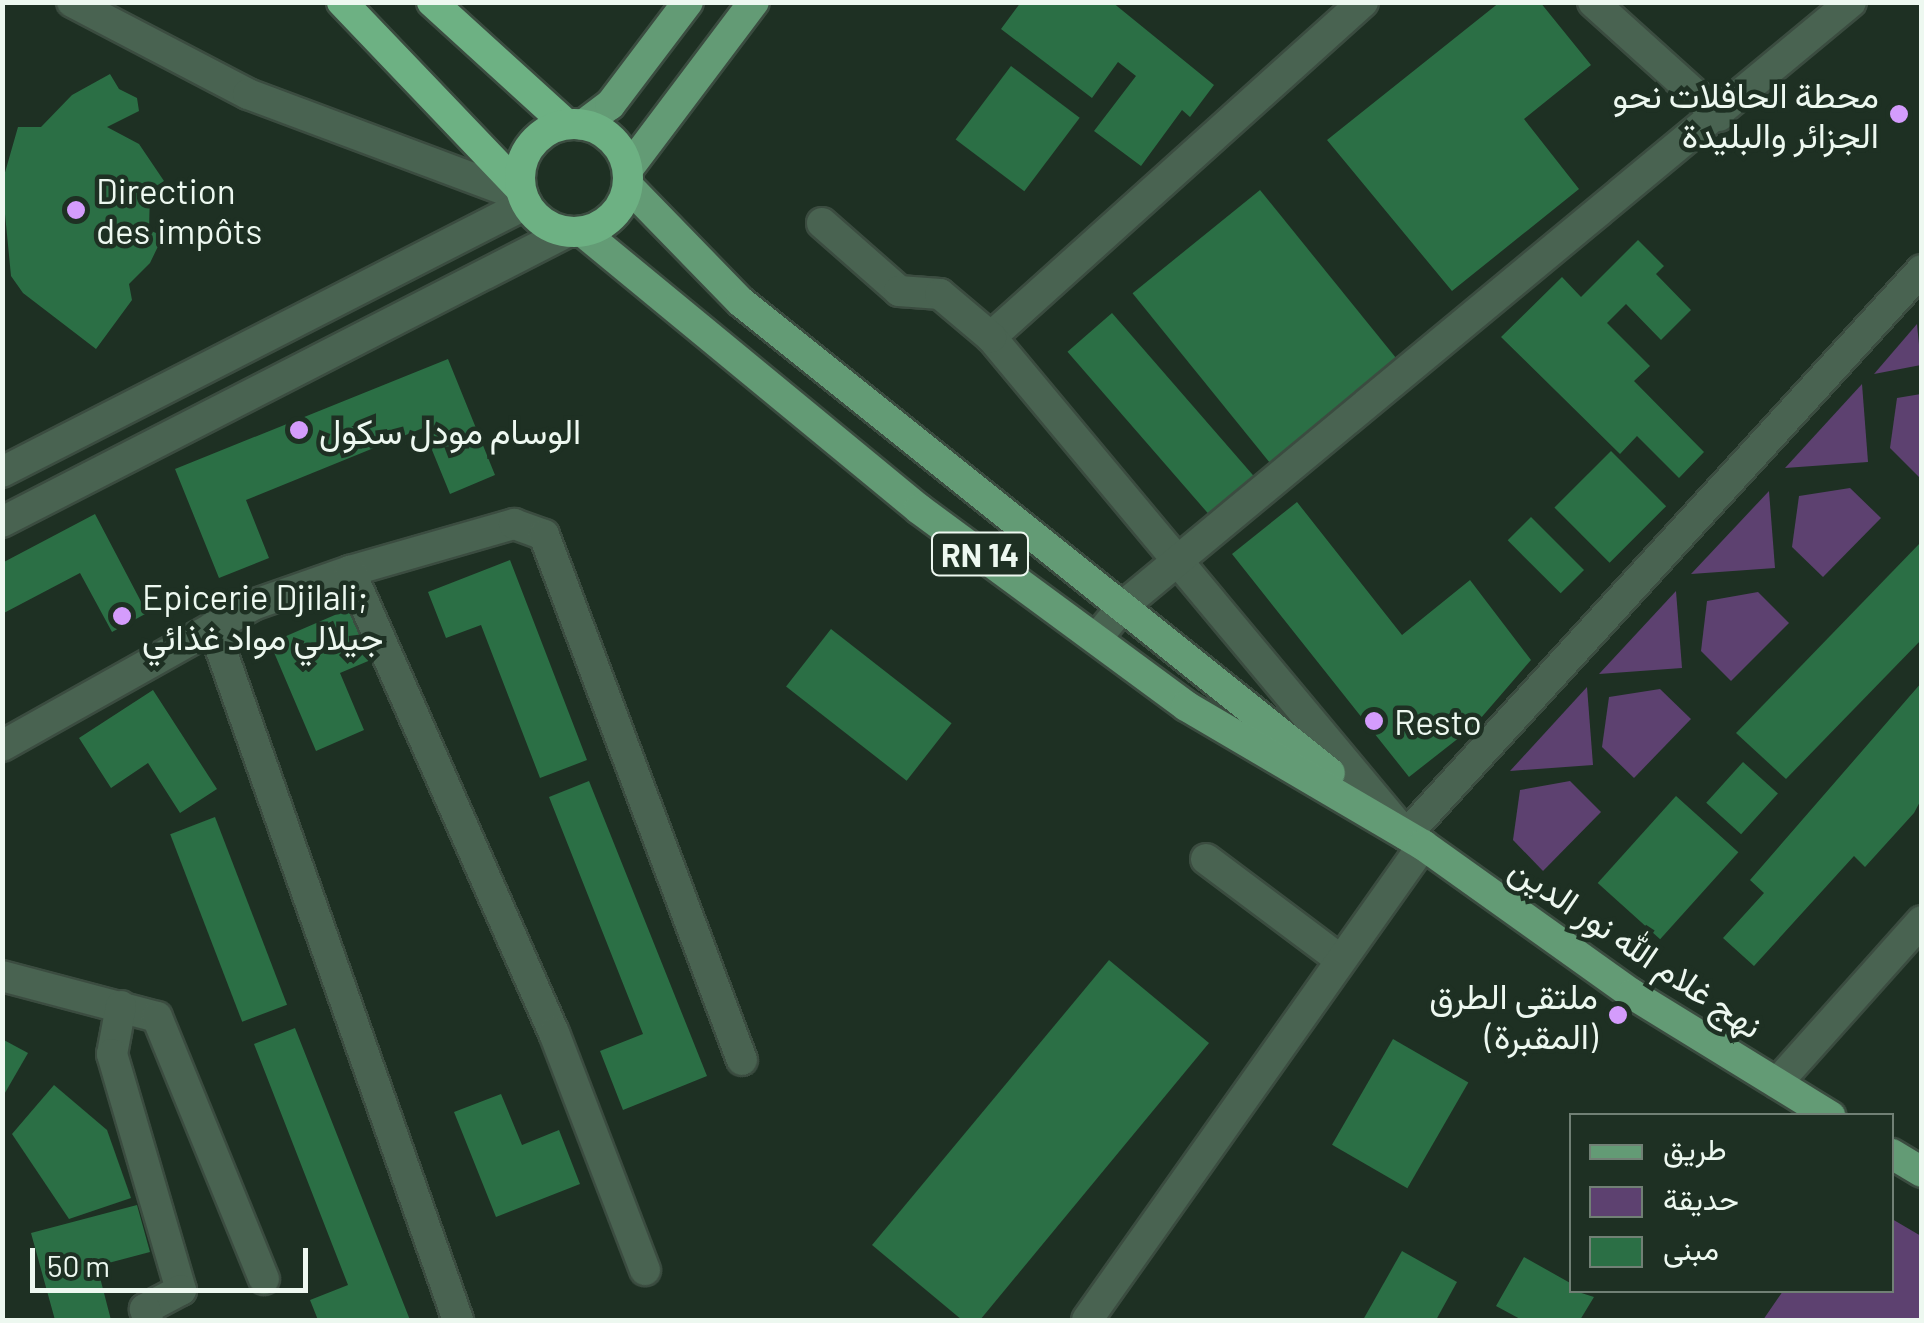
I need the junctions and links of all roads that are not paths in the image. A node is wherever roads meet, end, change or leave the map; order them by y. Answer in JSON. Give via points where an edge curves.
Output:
{"nodes":[{"id":1,"x":72,"y":2,"type":"edge"},
{"id":2,"x":342,"y":2,"type":"edge"},
{"id":3,"x":432,"y":2,"type":"edge"},
{"id":4,"x":688,"y":2,"type":"edge"},
{"id":5,"x":754,"y":2,"type":"edge"},
{"id":6,"x":1363,"y":2,"type":"edge"},
{"id":7,"x":1593,"y":2,"type":"edge"},
{"id":8,"x":1850,"y":2,"type":"edge"},
{"id":9,"x":1719,"y":116,"type":"junction"},
{"id":10,"x":574,"y":124,"type":"junction"},
{"id":11,"x":628,"y":178,"type":"junction"},
{"id":12,"x":523,"y":196,"type":"junction"},
{"id":13,"x":822,"y":222,"type":"dead end"},
{"id":14,"x":575,"y":232,"type":"junction"},
{"id":15,"x":1922,"y":270,"type":"edge"},
{"id":16,"x":991,"y":337,"type":"junction"},
{"id":17,"x":2,"y":472,"type":"edge"},
{"id":18,"x":2,"y":522,"type":"edge"},
{"id":19,"x":1179,"y":560,"type":"junction"},
{"id":20,"x":350,"y":571,"type":"junction"},
{"id":21,"x":1123,"y":606,"type":"junction"},
{"id":22,"x":214,"y":627,"type":"junction"},
{"id":23,"x":1096,"y":640,"type":"junction"},
{"id":24,"x":2,"y":746,"type":"edge"},
{"id":25,"x":1414,"y":840,"type":"junction"},
{"id":26,"x":1206,"y":859,"type":"dead end"},
{"id":27,"x":1922,"y":921,"type":"edge"},
{"id":28,"x":1338,"y":959,"type":"junction"},
{"id":29,"x":2,"y":976,"type":"edge"},
{"id":30,"x":121,"y":1006,"type":"junction"},
{"id":31,"x":742,"y":1060,"type":"dead end"},
{"id":32,"x":1777,"y":1083,"type":"junction"},
{"id":33,"x":1825,"y":1113,"type":"edge"},
{"id":34,"x":1894,"y":1155,"type":"edge"},
{"id":35,"x":1922,"y":1172,"type":"edge"},
{"id":36,"x":645,"y":1270,"type":"dead end"},
{"id":37,"x":264,"y":1278,"type":"dead end"},
{"id":38,"x":148,"y":1320,"type":"edge"},
{"id":39,"x":458,"y":1320,"type":"edge"},
{"id":40,"x":1086,"y":1320,"type":"edge"}],
"edges":[{"from":1,"to":12,"type":"street","via":[[248,94]]},
{"from":2,"to":12,"type":"highway"},
{"from":3,"to":10,"type":"highway"},
{"from":4,"to":10,"type":"main road","via":[[610,105]]},
{"from":5,"to":11,"type":"main road"},
{"from":6,"to":16,"type":"street"},
{"from":7,"to":9,"type":"street"},
{"from":8,"to":9,"type":"street"},
{"from":9,"to":19,"type":"street"},
{"from":10,"to":11,"type":"highway","via":[[612,140]]},
{"from":10,"to":12,"type":"highway","via":[[549,130],[525,154]]},
{"from":11,"to":14,"type":"highway","via":[[613,216]]},
{"from":11,"to":21,"type":"main road","number":"RN 14","via":[[741,302]]},
{"from":12,"to":14,"type":"highway","via":[[550,227]]},
{"from":12,"to":17,"type":"street"},
{"from":13,"to":16,"type":"street","via":[[899,291],[940,294]]},
{"from":14,"to":18,"type":"street"},
{"from":14,"to":23,"type":"main road","number":"RN 14","via":[[918,509]]},
{"from":15,"to":25,"type":"street"},
{"from":16,"to":19,"type":"street"},
{"from":19,"to":21,"type":"street"},
{"from":19,"to":25,"type":"street"},
{"from":20,"to":22,"type":"street","via":[[252,605]]},
{"from":20,"to":31,"type":"street","via":[[514,524],[544,535]]},
{"from":20,"to":36,"type":"street","via":[[554,1033]]},
{"from":21,"to":23,"type":"street"},
{"from":21,"to":25,"type":"main road","number":"RN 14"},
{"from":22,"to":24,"type":"street"},
{"from":22,"to":39,"type":"street"},
{"from":23,"to":25,"type":"main road","number":"RN 14","via":[[1186,706]]},
{"from":25,"to":28,"type":"street"},
{"from":25,"to":32,"type":"main road","name":"نهج غلام الله نور الدين","number":"RN 14","via":[[1632,994]]},
{"from":26,"to":28,"type":"street"},
{"from":27,"to":32,"type":"street"},
{"from":28,"to":40,"type":"street"},
{"from":29,"to":30,"type":"street"},
{"from":30,"to":37,"type":"street","via":[[157,1018]]},
{"from":30,"to":38,"type":"street","via":[[112,1054],[180,1290],[145,1309]]},
{"from":32,"to":33,"type":"main road","name":"نهج غلام الله نور الدين","number":"RN 14"},
{"from":34,"to":35,"type":"main road"}]}
